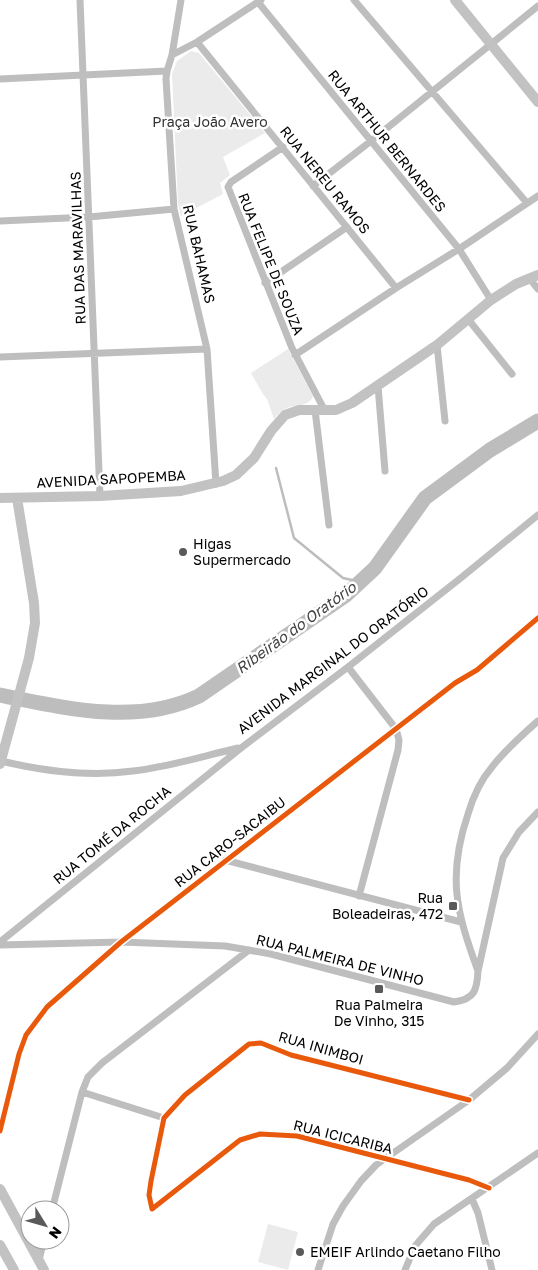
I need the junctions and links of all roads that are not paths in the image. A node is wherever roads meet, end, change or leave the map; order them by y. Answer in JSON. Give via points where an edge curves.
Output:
{"nodes":[{"id":1,"x":80,"y":0,"type":"edge"},
{"id":2,"x":181,"y":0,"type":"edge"},
{"id":3,"x":354,"y":0,"type":"edge"},
{"id":4,"x":455,"y":0,"type":"edge"},
{"id":5,"x":260,"y":1,"type":"edge"},
{"id":6,"x":538,"y":6,"type":"edge"},
{"id":7,"x":197,"y":42,"type":"junction"},
{"id":8,"x":490,"y":44,"type":"junction"},
{"id":9,"x":172,"y":55,"type":"junction"},
{"id":10,"x":167,"y":71,"type":"junction"},
{"id":11,"x":83,"y":76,"type":"junction"},
{"id":12,"x":0,"y":80,"type":"edge"},
{"id":13,"x":433,"y":91,"type":"junction"},
{"id":14,"x":538,"y":102,"type":"edge"},
{"id":15,"x":371,"y":142,"type":"junction"},
{"id":16,"x":283,"y":148,"type":"junction"},
{"id":17,"x":313,"y":186,"type":"junction"},
{"id":18,"x":538,"y":196,"type":"edge"},
{"id":19,"x":526,"y":203,"type":"junction"},
{"id":20,"x":174,"y":209,"type":"junction"},
{"id":21,"x":89,"y":217,"type":"junction"},
{"id":22,"x":0,"y":221,"type":"edge"},
{"id":23,"x":347,"y":227,"type":"junction"},
{"id":24,"x":459,"y":249,"type":"junction"},
{"id":25,"x":534,"y":277,"type":"edge"},
{"id":26,"x":265,"y":283,"type":"junction"},
{"id":27,"x":396,"y":288,"type":"junction"},
{"id":28,"x":538,"y":289,"type":"edge"},
{"id":29,"x":490,"y":300,"type":"junction"},
{"id":30,"x":468,"y":319,"type":"junction"},
{"id":31,"x":437,"y":345,"type":"junction"},
{"id":32,"x":207,"y":349,"type":"junction"},
{"id":33,"x":94,"y":353,"type":"junction"},
{"id":34,"x":295,"y":355,"type":"junction"},
{"id":35,"x":0,"y":356,"type":"edge"},
{"id":36,"x":512,"y":374,"type":"dead end"},
{"id":37,"x":378,"y":386,"type":"junction"},
{"id":38,"x":320,"y":410,"type":"junction"},
{"id":39,"x":445,"y":421,"type":"dead end"},
{"id":40,"x":385,"y":471,"type":"dead end"},
{"id":41,"x":216,"y":484,"type":"junction"},
{"id":42,"x":100,"y":496,"type":"junction"},
{"id":43,"x":0,"y":498,"type":"edge"},
{"id":44,"x":17,"y":498,"type":"junction"},
{"id":45,"x":538,"y":515,"type":"edge"},
{"id":46,"x":329,"y":525,"type":"dead end"},
{"id":47,"x":538,"y":618,"type":"edge"},
{"id":48,"x":348,"y":667,"type":"junction"},
{"id":49,"x":538,"y":721,"type":"edge"},
{"id":50,"x":396,"y":729,"type":"junction"},
{"id":51,"x":538,"y":729,"type":"edge"},
{"id":52,"x":527,"y":731,"type":"junction"},
{"id":53,"x":241,"y":748,"type":"junction"},
{"id":54,"x":0,"y":762,"type":"edge"},
{"id":55,"x":538,"y":812,"type":"edge"},
{"id":56,"x":225,"y":860,"type":"junction"},
{"id":57,"x":359,"y":896,"type":"junction"},
{"id":58,"x":461,"y":922,"type":"junction"},
{"id":59,"x":121,"y":942,"type":"junction"},
{"id":60,"x":0,"y":943,"type":"edge"},
{"id":61,"x":249,"y":950,"type":"junction"},
{"id":62,"x":478,"y":971,"type":"junction"},
{"id":63,"x":538,"y":1034,"type":"edge"},
{"id":64,"x":82,"y":1092,"type":"junction"},
{"id":65,"x":469,"y":1100,"type":"junction"},
{"id":66,"x":164,"y":1118,"type":"junction"},
{"id":67,"x":0,"y":1131,"type":"edge"},
{"id":68,"x":538,"y":1153,"type":"edge"},
{"id":69,"x":385,"y":1158,"type":"junction"},
{"id":70,"x":489,"y":1188,"type":"junction"},
{"id":71,"x":0,"y":1189,"type":"edge"},
{"id":72,"x":472,"y":1199,"type":"junction"},
{"id":73,"x":55,"y":1200,"type":"edge"},
{"id":74,"x":152,"y":1209,"type":"joint"},
{"id":75,"x":0,"y":1245,"type":"edge"},
{"id":76,"x":41,"y":1250,"type":"edge"},
{"id":77,"x":38,"y":1260,"type":"junction"},
{"id":78,"x":14,"y":1270,"type":"edge"},
{"id":79,"x":44,"y":1270,"type":"edge"},
{"id":80,"x":318,"y":1270,"type":"edge"},
{"id":81,"x":404,"y":1270,"type":"edge"},
{"id":82,"x":492,"y":1270,"type":"edge"}],
"edges":[{"from":1,"to":11,"type":"street","name":"RUA DAS MARAVILHAS"},
{"from":2,"to":9,"type":"street","name":"RUA BAHAMAS"},
{"from":3,"to":13,"type":"street"},
{"from":4,"to":8,"type":"main road"},
{"from":5,"to":7,"type":"street"},
{"from":5,"to":15,"type":"street","name":"RUA ARTHUR BERNARDES"},
{"from":6,"to":8,"type":"street"},
{"from":7,"to":9,"type":"street"},
{"from":7,"to":16,"type":"street","name":"RUA NEREU RAMOS"},
{"from":8,"to":13,"type":"street"},
{"from":8,"to":14,"type":"main road"},
{"from":9,"to":10,"type":"street","name":"RUA BAHAMAS"},
{"from":10,"to":11,"type":"street"},
{"from":10,"to":20,"type":"street","name":"RUA BAHAMAS"},
{"from":11,"to":12,"type":"street"},
{"from":11,"to":21,"type":"street","name":"RUA DAS MARAVILHAS"},
{"from":13,"to":15,"type":"street"},
{"from":13,"to":19,"type":"street"},
{"from":15,"to":17,"type":"street"},
{"from":15,"to":24,"type":"street","name":"RUA ARTHUR BERNARDES"},
{"from":16,"to":17,"type":"street","name":"RUA NEREU RAMOS"},
{"from":16,"to":26,"type":"street","name":"RUA FELIPE DE SOUZA","via":[[228,187]]},
{"from":17,"to":23,"type":"street","name":"RUA NEREU RAMOS"},
{"from":18,"to":19,"type":"street"},
{"from":19,"to":24,"type":"street"},
{"from":20,"to":21,"type":"street"},
{"from":20,"to":32,"type":"street","name":"RUA BAHAMAS"},
{"from":21,"to":22,"type":"street"},
{"from":21,"to":33,"type":"street","name":"RUA DAS MARAVILHAS"},
{"from":23,"to":26,"type":"street"},
{"from":23,"to":27,"type":"street","name":"RUA NEREU RAMOS"},
{"from":24,"to":27,"type":"street"},
{"from":24,"to":29,"type":"street","name":"RUA ARTHUR BERNARDES"},
{"from":25,"to":28,"type":"street"},
{"from":25,"to":29,"type":"main road","name":"AVENIDA SAPOPEMBA"},
{"from":26,"to":34,"type":"street","name":"RUA FELIPE DE SOUZA"},
{"from":27,"to":34,"type":"street"},
{"from":29,"to":30,"type":"main road","name":"AVENIDA SAPOPEMBA"},
{"from":30,"to":31,"type":"main road","name":"AVENIDA SAPOPEMBA"},
{"from":30,"to":36,"type":"street"},
{"from":31,"to":37,"type":"main road","name":"AVENIDA SAPOPEMBA"},
{"from":31,"to":39,"type":"street"},
{"from":32,"to":33,"type":"street"},
{"from":32,"to":41,"type":"street","name":"RUA BAHAMAS"},
{"from":33,"to":35,"type":"street"},
{"from":33,"to":42,"type":"street","name":"RUA DAS MARAVILHAS"},
{"from":34,"to":38,"type":"street","name":"RUA FELIPE DE SOUZA"},
{"from":37,"to":38,"type":"main road","name":"AVENIDA SAPOPEMBA","via":[[341,408]]},
{"from":37,"to":40,"type":"street"},
{"from":38,"to":41,"type":"main road","name":"AVENIDA SAPOPEMBA","via":[[294,410],[285,415],[249,464],[236,475]]},
{"from":38,"to":46,"type":"street"},
{"from":41,"to":42,"type":"main road","name":"AVENIDA SAPOPEMBA","via":[[182,491]]},
{"from":42,"to":44,"type":"main road","name":"AVENIDA SAPOPEMBA"},
{"from":43,"to":44,"type":"main road","name":"AVENIDA SAPOPEMBA"},
{"from":44,"to":54,"type":"main road","via":[[35,623]]},
{"from":45,"to":48,"type":"street","name":"AVENIDA MARGINAL DO ORATÓRIO"},
{"from":47,"to":50,"type":"street","name":"RUA CARO-SACAIBU","via":[[477,670]]},
{"from":48,"to":50,"type":"street"},
{"from":48,"to":53,"type":"street","name":"AVENIDA MARGINAL DO ORATÓRIO"},
{"from":49,"to":52,"type":"street"},
{"from":50,"to":56,"type":"street","name":"RUA CARO-SACAIBU"},
{"from":50,"to":57,"type":"street","via":[[398,750]]},
{"from":51,"to":52,"type":"street"},
{"from":52,"to":58,"type":"street","via":[[491,767],[472,800],[455,869]]},
{"from":53,"to":54,"type":"street","name":"AVENIDA MARGINAL DO ORATÓRIO","via":[[159,767],[102,773]]},
{"from":53,"to":60,"type":"street","name":"RUA TOMÉ DA ROCHA"},
{"from":55,"to":62,"type":"street","name":"RUA PALMEIRA DE VINHO","via":[[516,836],[503,858]]},
{"from":56,"to":57,"type":"street"},
{"from":56,"to":59,"type":"street","name":"RUA CARO-SACAIBU"},
{"from":57,"to":58,"type":"street"},
{"from":58,"to":62,"type":"street"},
{"from":59,"to":60,"type":"street","name":"RUA PALMEIRA DE VINHO"},
{"from":59,"to":61,"type":"street","name":"RUA PALMEIRA DE VINHO","via":[[202,944]]},
{"from":59,"to":67,"type":"street","name":"RUA CARO-SACAIBU","via":[[46,1007],[26,1036],[14,1070]]},
{"from":61,"to":62,"type":"street","name":"RUA PALMEIRA DE VINHO","via":[[454,1002],[466,999],[474,992]]},
{"from":61,"to":64,"type":"street","via":[[102,1063],[88,1077]]},
{"from":63,"to":65,"type":"street","via":[[508,1068]]},
{"from":64,"to":66,"type":"street"},
{"from":64,"to":73,"type":"street"},
{"from":65,"to":66,"type":"street","name":"RUA INIMBOI","via":[[254,1043],[243,1047],[184,1095]]},
{"from":65,"to":69,"type":"street"},
{"from":66,"to":74,"type":"street","name":"RUA INIMBOI","via":[[149,1195]]},
{"from":68,"to":70,"type":"street"},
{"from":69,"to":70,"type":"street","name":"RUA ICICARIBA"},
{"from":69,"to":74,"type":"street","name":"RUA ICICARIBA","via":[[297,1136],[248,1136]]},
{"from":69,"to":80,"type":"street","via":[[361,1181],[343,1206],[333,1224]]},
{"from":70,"to":72,"type":"street"},
{"from":71,"to":77,"type":"main road"},
{"from":72,"to":81,"type":"street","via":[[424,1234]]},
{"from":72,"to":82,"type":"street"},
{"from":75,"to":78,"type":"main road"},
{"from":76,"to":77,"type":"street"},
{"from":77,"to":79,"type":"main road"}]}
